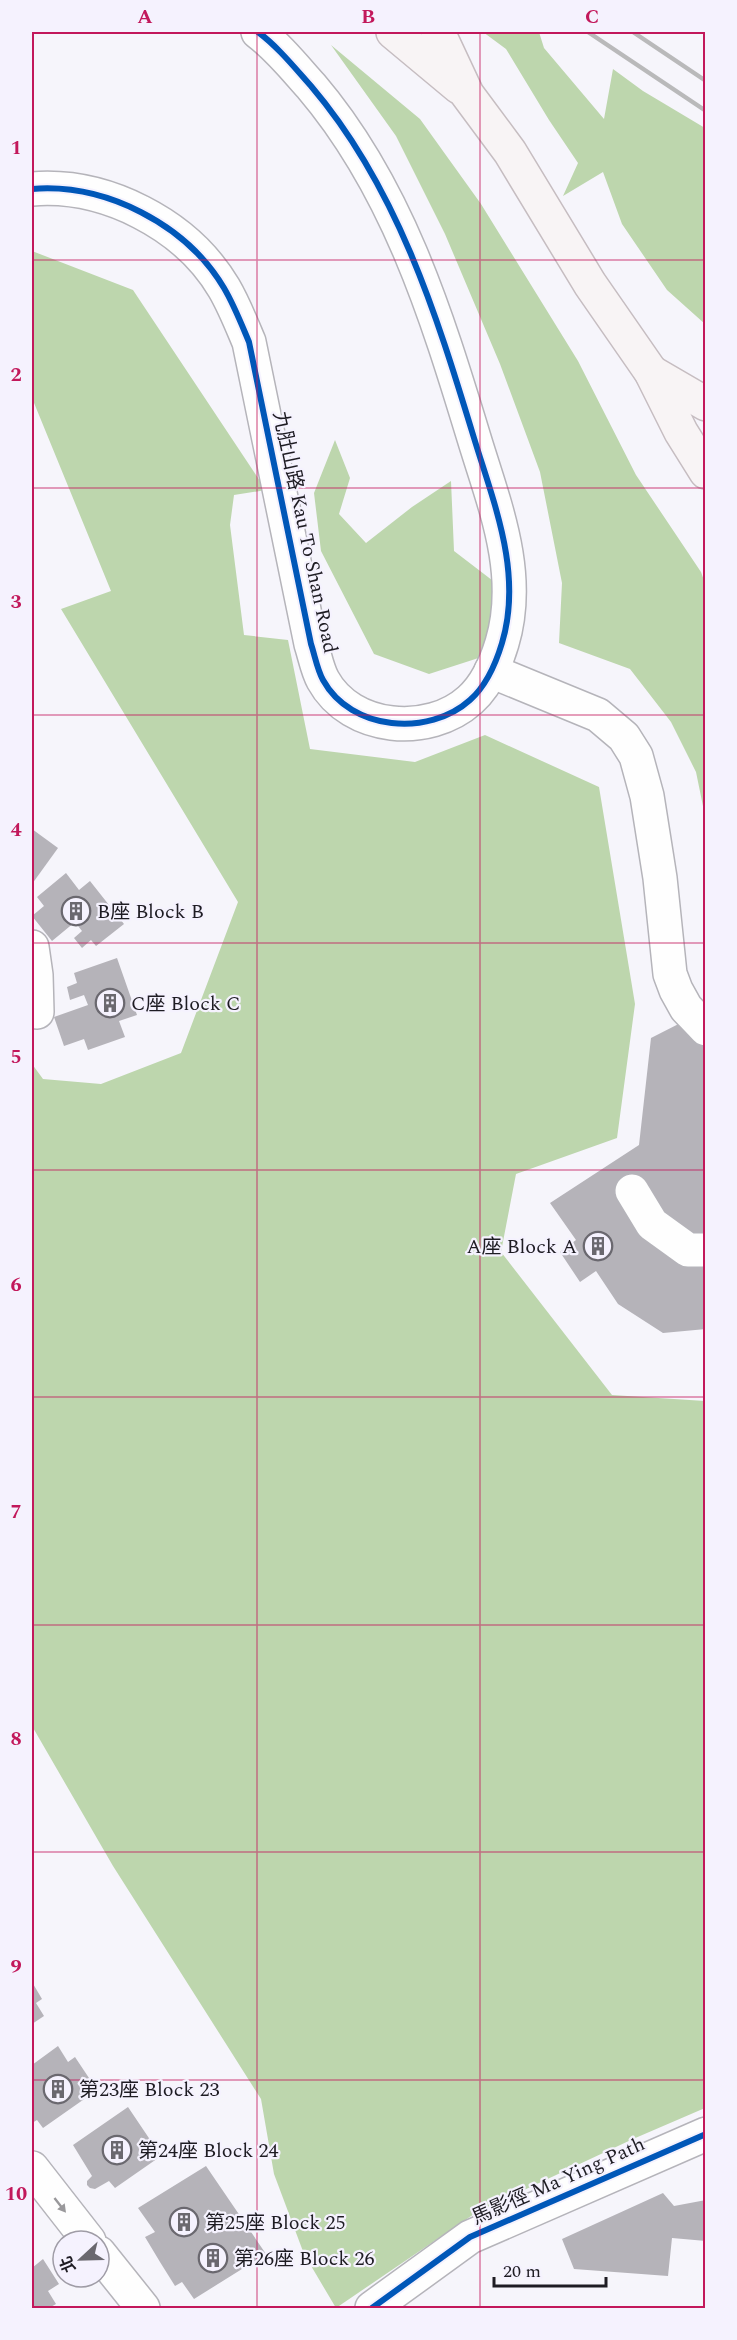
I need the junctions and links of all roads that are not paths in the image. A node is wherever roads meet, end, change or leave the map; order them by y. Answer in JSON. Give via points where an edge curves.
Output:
{"nodes":[{"id":1,"x":258,"y":32,"type":"edge"},
{"id":2,"x":393,"y":32,"type":"edge"},
{"id":3,"x":438,"y":32,"type":"edge"},
{"id":4,"x":467,"y":94,"type":"junction"},
{"id":5,"x":32,"y":189,"type":"edge"},
{"id":6,"x":651,"y":372,"type":"junction"},
{"id":7,"x":705,"y":404,"type":"edge"},
{"id":8,"x":705,"y":472,"type":"edge"},
{"id":9,"x":491,"y":671,"type":"junction"},
{"id":10,"x":32,"y":947,"type":"edge"},
{"id":11,"x":37,"y":1012,"type":"dead end"},
{"id":12,"x":705,"y":1029,"type":"edge"},
{"id":13,"x":633,"y":1191,"type":"dead end"},
{"id":14,"x":705,"y":1250,"type":"edge"},
{"id":15,"x":705,"y":2134,"type":"edge"},
{"id":16,"x":32,"y":2168,"type":"edge"},
{"id":17,"x":80,"y":2229,"type":"edge"},
{"id":18,"x":111,"y":2268,"type":"edge"},
{"id":19,"x":143,"y":2308,"type":"edge"},
{"id":20,"x":372,"y":2308,"type":"edge"}],
"edges":[{"from":1,"to":9,"type":"street","name":"九肚山路 Kau To Shan Road","via":[[275,45],[326,104],[359,150],[394,214],[430,299],[508,559],[508,618]]},
{"from":2,"to":4,"type":"main road"},
{"from":3,"to":4,"type":"main road"},
{"from":4,"to":6,"type":"main road","via":[[510,153],[590,284]]},
{"from":5,"to":9,"type":"street","name":"九肚山路 Kau To Shan Road","via":[[78,192],[108,198],[137,210],[186,243],[223,286],[249,342],[311,644],[323,680],[333,693],[376,720],[425,722],[469,701]]},
{"from":6,"to":7,"type":"main road"},
{"from":6,"to":8,"type":"main road"},
{"from":9,"to":12,"type":"street","via":[[598,715],[624,737],[636,756],[645,786],[660,878],[670,974],[686,1008]]},
{"from":10,"to":11,"type":"street"},
{"from":13,"to":14,"type":"street","via":[[652,1224],[688,1250]]},
{"from":15,"to":20,"type":"street","name":"馬影徑 Ma Ying Path","via":[[470,2236]]},
{"from":16,"to":17,"type":"street","one_way":true},
{"from":18,"to":19,"type":"street"}]}
